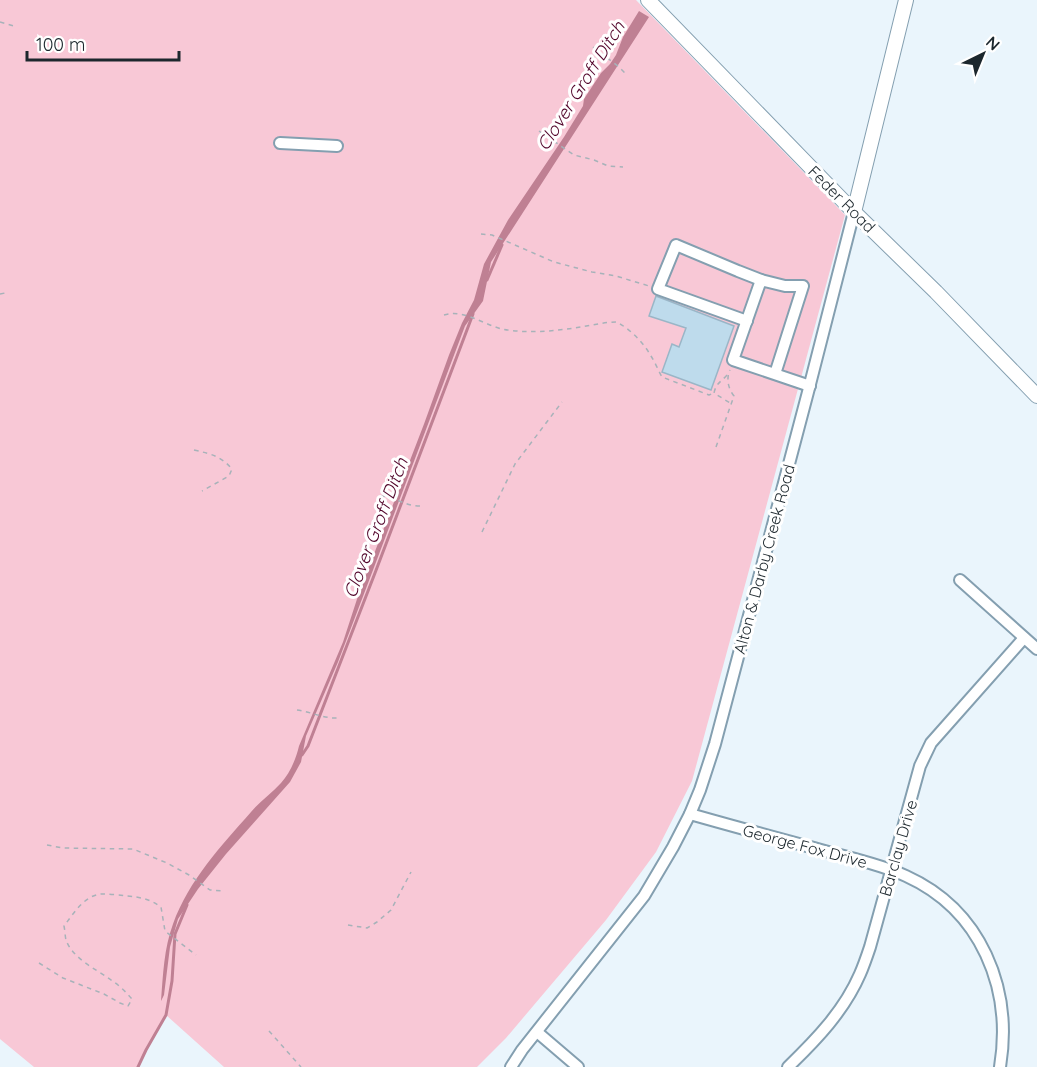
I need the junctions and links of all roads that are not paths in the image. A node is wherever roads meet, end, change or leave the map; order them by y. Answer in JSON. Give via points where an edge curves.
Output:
{"nodes":[{"id":1,"x":906,"y":0,"type":"edge"},
{"id":2,"x":651,"y":3,"type":"edge"},
{"id":3,"x":280,"y":143,"type":"dead end"},
{"id":4,"x":337,"y":146,"type":"dead end"},
{"id":5,"x":854,"y":212,"type":"junction"},
{"id":6,"x":761,"y":280,"type":"junction"},
{"id":7,"x":747,"y":321,"type":"junction"},
{"id":8,"x":775,"y":374,"type":"junction"},
{"id":9,"x":810,"y":386,"type":"junction"},
{"id":10,"x":1037,"y":396,"type":"edge"},
{"id":11,"x":960,"y":579,"type":"dead end"},
{"id":12,"x":1024,"y":638,"type":"junction"},
{"id":13,"x":1037,"y":650,"type":"edge"},
{"id":14,"x":690,"y":814,"type":"junction"},
{"id":15,"x":892,"y":869,"type":"junction"},
{"id":16,"x":537,"y":1032,"type":"junction"},
{"id":17,"x":511,"y":1067,"type":"edge"},
{"id":18,"x":578,"y":1067,"type":"edge"},
{"id":19,"x":788,"y":1067,"type":"edge"},
{"id":20,"x":1000,"y":1067,"type":"edge"}],
"edges":[{"from":1,"to":5,"type":"main road","name":"Alton & Darby Creek Road"},
{"from":2,"to":5,"type":"main road","name":"Feder Road"},
{"from":3,"to":4,"type":"street"},
{"from":5,"to":9,"type":"street","name":"Alton & Darby Creek Road"},
{"from":5,"to":10,"type":"main road","name":"Feder Road"},
{"from":6,"to":7,"type":"street"},
{"from":6,"to":7,"type":"street","via":[[676,245],[658,289]]},
{"from":6,"to":8,"type":"street","via":[[803,286]]},
{"from":7,"to":8,"type":"street","via":[[733,360]]},
{"from":8,"to":9,"type":"street"},
{"from":9,"to":14,"type":"street","name":"Alton & Darby Creek Road","via":[[715,744]]},
{"from":11,"to":12,"type":"street"},
{"from":12,"to":13,"type":"street"},
{"from":12,"to":15,"type":"street","name":"Barclay Drive","via":[[931,743],[920,766]]},
{"from":14,"to":15,"type":"street","name":"George Fox Drive"},
{"from":14,"to":16,"type":"street","name":"Alton & Darby Creek Road","via":[[644,896]]},
{"from":15,"to":19,"type":"street","name":"Barclay Drive","via":[[860,975],[828,1026]]},
{"from":15,"to":20,"type":"street","name":"George Fox Drive","via":[[943,899],[978,939],[997,981],[1003,1038]]},
{"from":16,"to":17,"type":"street","name":"Alton & Darby Creek Road"},
{"from":16,"to":18,"type":"street"}]}
